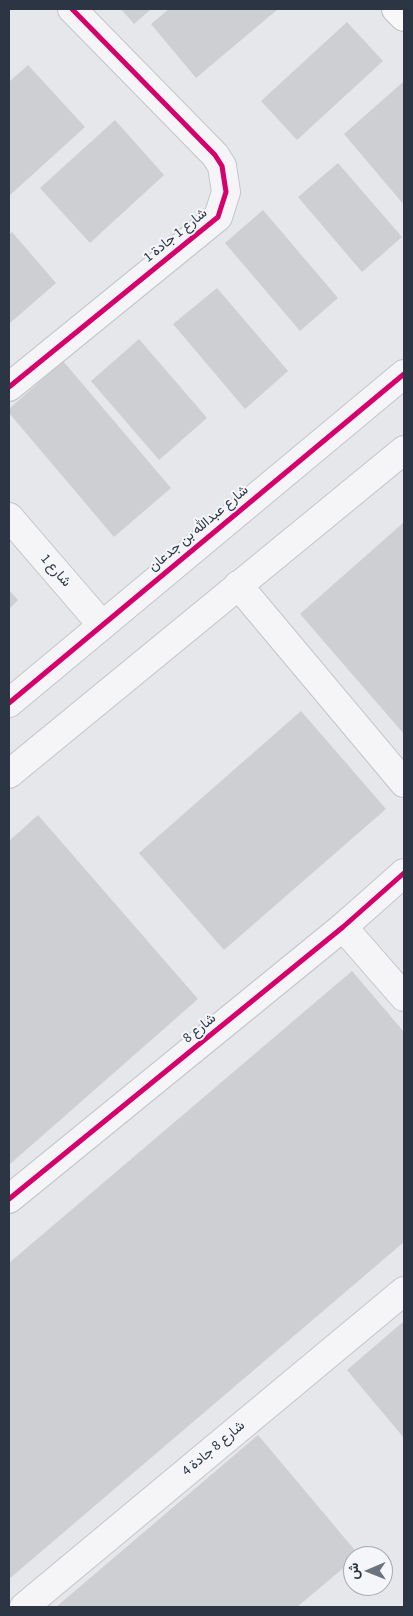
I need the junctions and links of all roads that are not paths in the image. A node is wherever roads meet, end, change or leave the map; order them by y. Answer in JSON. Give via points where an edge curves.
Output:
{"nodes":[{"id":1,"x":72,"y":9,"type":"edge"},
{"id":2,"x":396,"y":9,"type":"edge"},
{"id":3,"x":404,"y":17,"type":"edge"},
{"id":4,"x":404,"y":374,"type":"edge"},
{"id":5,"x":9,"y":387,"type":"edge"},
{"id":6,"x":404,"y":450,"type":"edge"},
{"id":7,"x":9,"y":517,"type":"edge"},
{"id":8,"x":238,"y":585,"type":"junction"},
{"id":9,"x":102,"y":625,"type":"junction"},
{"id":10,"x":9,"y":703,"type":"edge"},
{"id":11,"x":9,"y":774,"type":"edge"},
{"id":12,"x":404,"y":783,"type":"edge"},
{"id":13,"x":404,"y":873,"type":"edge"},
{"id":14,"x":343,"y":927,"type":"junction"},
{"id":15,"x":404,"y":997,"type":"edge"},
{"id":16,"x":9,"y":1200,"type":"edge"},
{"id":17,"x":404,"y":1291,"type":"edge"},
{"id":18,"x":24,"y":1607,"type":"edge"}],
"edges":[{"from":1,"to":5,"type":"street","name":"شارع 1 جادة 1","via":[[215,155],[222,166],[226,192],[218,218]]},
{"from":2,"to":3,"type":"highway"},
{"from":4,"to":9,"type":"street","name":"شارع عبدالله بن جدعان"},
{"from":6,"to":8,"type":"street"},
{"from":7,"to":9,"type":"street","name":"شارع 1"},
{"from":8,"to":11,"type":"street"},
{"from":8,"to":12,"type":"street"},
{"from":9,"to":10,"type":"street","name":"شارع عبدالله بن جدعان"},
{"from":13,"to":14,"type":"street","name":"شارع 8"},
{"from":14,"to":15,"type":"street"},
{"from":14,"to":16,"type":"street","name":"شارع 8"},
{"from":17,"to":18,"type":"street","name":"شارع 8 جادة 4"}]}
